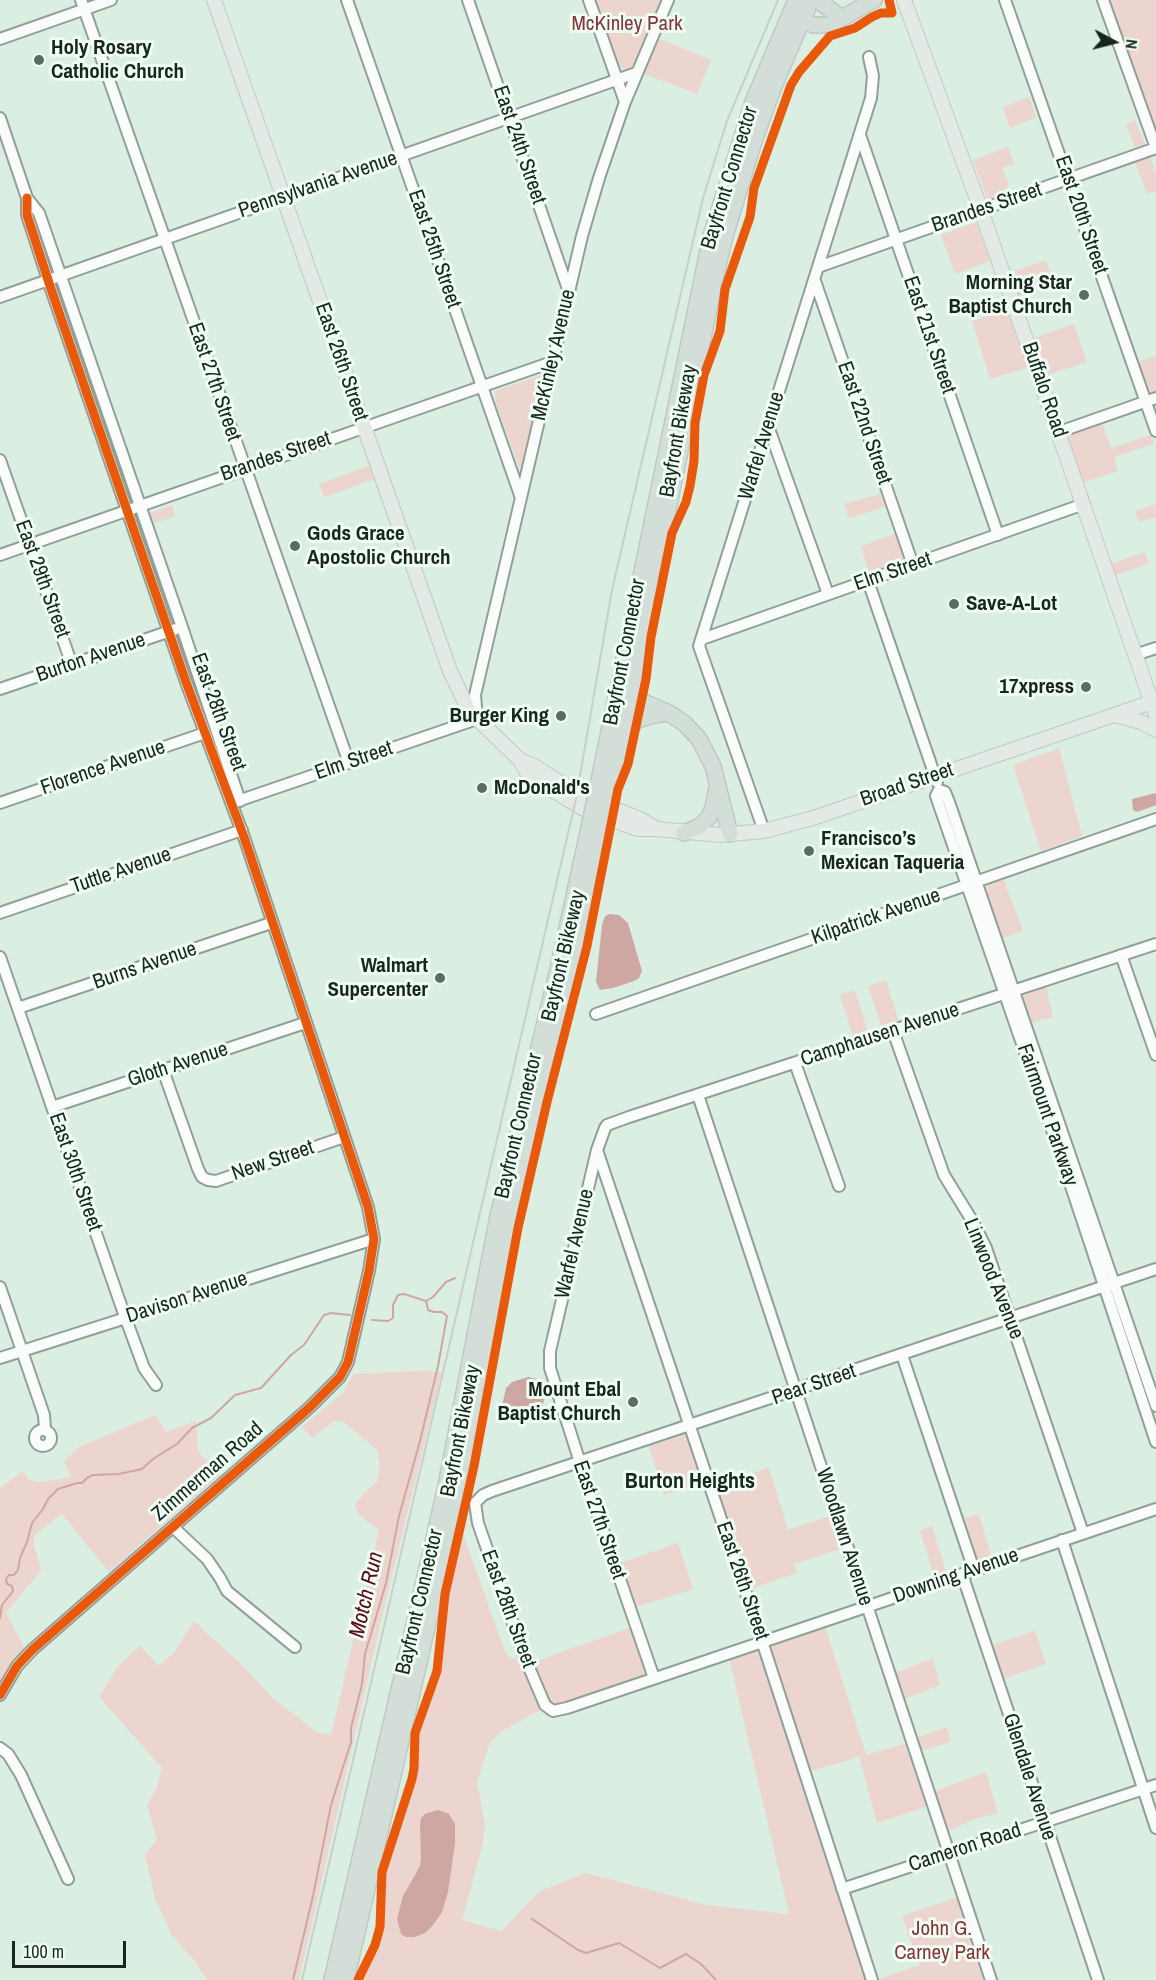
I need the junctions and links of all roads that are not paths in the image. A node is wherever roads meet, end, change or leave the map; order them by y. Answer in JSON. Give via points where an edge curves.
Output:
{"nodes":[{"id":1,"x":111,"y":0,"type":"edge"},
{"id":2,"x":214,"y":0,"type":"edge"},
{"id":3,"x":347,"y":0,"type":"edge"},
{"id":4,"x":468,"y":0,"type":"edge"},
{"id":5,"x":589,"y":0,"type":"edge"},
{"id":6,"x":668,"y":0,"type":"edge"},
{"id":7,"x":796,"y":0,"type":"edge"},
{"id":8,"x":811,"y":0,"type":"edge"},
{"id":9,"x":817,"y":0,"type":"edge"},
{"id":10,"x":874,"y":0,"type":"edge"},
{"id":11,"x":904,"y":0,"type":"edge"},
{"id":12,"x":1005,"y":0,"type":"edge"},
{"id":13,"x":1103,"y":0,"type":"edge"},
{"id":14,"x":82,"y":5,"type":"edge"},
{"id":15,"x":795,"y":18,"type":"junction"},
{"id":16,"x":842,"y":18,"type":"junction"},
{"id":17,"x":0,"y":39,"type":"edge"},
{"id":18,"x":869,"y":57,"type":"dead end"},
{"id":19,"x":636,"y":73,"type":"junction"},
{"id":20,"x":618,"y":80,"type":"junction"},
{"id":21,"x":625,"y":102,"type":"junction"},
{"id":22,"x":0,"y":118,"type":"edge"},
{"id":23,"x":510,"y":118,"type":"junction"},
{"id":24,"x":860,"y":134,"type":"junction"},
{"id":25,"x":1156,"y":148,"type":"edge"},
{"id":26,"x":402,"y":156,"type":"junction"},
{"id":27,"x":1068,"y":179,"type":"junction"},
{"id":28,"x":27,"y":198,"type":"junction"},
{"id":29,"x":283,"y":198,"type":"junction"},
{"id":30,"x":981,"y":210,"type":"junction"},
{"id":31,"x":164,"y":240,"type":"junction"},
{"id":32,"x":896,"y":240,"type":"junction"},
{"id":33,"x":818,"y":267,"type":"junction"},
{"id":34,"x":60,"y":276,"type":"junction"},
{"id":35,"x":48,"y":280,"type":"junction"},
{"id":36,"x":814,"y":281,"type":"junction"},
{"id":37,"x":568,"y":290,"type":"junction"},
{"id":38,"x":0,"y":297,"type":"edge"},
{"id":39,"x":552,"y":362,"type":"junction"},
{"id":40,"x":482,"y":385,"type":"junction"},
{"id":41,"x":1151,"y":400,"type":"edge"},
{"id":42,"x":768,"y":425,"type":"junction"},
{"id":43,"x":364,"y":426,"type":"junction"},
{"id":44,"x":1156,"y":431,"type":"edge"},
{"id":45,"x":1059,"y":432,"type":"junction"},
{"id":46,"x":0,"y":460,"type":"edge"},
{"id":47,"x":244,"y":468,"type":"junction"},
{"id":48,"x":521,"y":499,"type":"junction"},
{"id":49,"x":1084,"y":504,"type":"junction"},
{"id":50,"x":139,"y":505,"type":"junction"},
{"id":51,"x":127,"y":509,"type":"junction"},
{"id":52,"x":998,"y":535,"type":"junction"},
{"id":53,"x":29,"y":544,"type":"junction"},
{"id":54,"x":0,"y":555,"type":"edge"},
{"id":55,"x":914,"y":564,"type":"junction"},
{"id":56,"x":868,"y":580,"type":"junction"},
{"id":57,"x":828,"y":594,"type":"junction"},
{"id":58,"x":182,"y":627,"type":"junction"},
{"id":59,"x":170,"y":631,"type":"junction"},
{"id":60,"x":702,"y":639,"type":"junction"},
{"id":61,"x":1156,"y":648,"type":"edge"},
{"id":62,"x":1136,"y":655,"type":"junction"},
{"id":63,"x":72,"y":664,"type":"junction"},
{"id":64,"x":0,"y":689,"type":"edge"},
{"id":65,"x":623,"y":693,"type":"junction"},
{"id":66,"x":1154,"y":709,"type":"edge"},
{"id":67,"x":669,"y":713,"type":"junction"},
{"id":68,"x":1114,"y":715,"type":"junction"},
{"id":69,"x":477,"y":719,"type":"junction"},
{"id":70,"x":1156,"y":730,"type":"edge"},
{"id":71,"x":205,"y":733,"type":"junction"},
{"id":72,"x":621,"y":739,"type":"junction"},
{"id":73,"x":350,"y":763,"type":"junction"},
{"id":74,"x":935,"y":776,"type":"junction"},
{"id":75,"x":718,"y":783,"type":"junction"},
{"id":76,"x":604,"y":789,"type":"junction"},
{"id":77,"x":236,"y":802,"type":"junction"},
{"id":78,"x":0,"y":803,"type":"edge"},
{"id":79,"x":1156,"y":819,"type":"edge"},
{"id":80,"x":242,"y":830,"type":"junction"},
{"id":81,"x":764,"y":831,"type":"junction"},
{"id":82,"x":684,"y":833,"type":"junction"},
{"id":83,"x":730,"y":834,"type":"junction"},
{"id":84,"x":595,"y":836,"type":"junction"},
{"id":85,"x":972,"y":883,"type":"junction"},
{"id":86,"x":0,"y":912,"type":"edge"},
{"id":87,"x":271,"y":923,"type":"junction"},
{"id":88,"x":1156,"y":944,"type":"edge"},
{"id":89,"x":1121,"y":955,"type":"junction"},
{"id":90,"x":0,"y":957,"type":"edge"},
{"id":91,"x":1010,"y":992,"type":"junction"},
{"id":92,"x":18,"y":1008,"type":"junction"},
{"id":93,"x":597,"y":1014,"type":"dead end"},
{"id":94,"x":305,"y":1023,"type":"junction"},
{"id":95,"x":894,"y":1030,"type":"junction"},
{"id":96,"x":1156,"y":1055,"type":"edge"},
{"id":97,"x":795,"y":1063,"type":"junction"},
{"id":98,"x":163,"y":1070,"type":"junction"},
{"id":99,"x":698,"y":1095,"type":"junction"},
{"id":100,"x":51,"y":1107,"type":"junction"},
{"id":101,"x":605,"y":1128,"type":"joint"},
{"id":102,"x":344,"y":1137,"type":"junction"},
{"id":103,"x":597,"y":1150,"type":"junction"},
{"id":104,"x":839,"y":1186,"type":"dead end"},
{"id":105,"x":374,"y":1239,"type":"junction"},
{"id":106,"x":1156,"y":1269,"type":"edge"},
{"id":107,"x":1109,"y":1285,"type":"junction"},
{"id":108,"x":0,"y":1287,"type":"edge"},
{"id":109,"x":126,"y":1318,"type":"junction"},
{"id":110,"x":1011,"y":1318,"type":"junction"},
{"id":111,"x":22,"y":1350,"type":"junction"},
{"id":112,"x":902,"y":1355,"type":"junction"},
{"id":113,"x":0,"y":1358,"type":"edge"},
{"id":114,"x":549,"y":1360,"type":"joint"},
{"id":115,"x":156,"y":1385,"type":"dead end"},
{"id":116,"x":796,"y":1391,"type":"junction"},
{"id":117,"x":1156,"y":1406,"type":"edge"},
{"id":118,"x":689,"y":1427,"type":"junction"},
{"id":119,"x":45,"y":1430,"type":"dead end"},
{"id":120,"x":1156,"y":1442,"type":"edge"},
{"id":121,"x":580,"y":1463,"type":"junction"},
{"id":122,"x":475,"y":1503,"type":"joint"},
{"id":123,"x":1156,"y":1509,"type":"edge"},
{"id":124,"x":172,"y":1527,"type":"junction"},
{"id":125,"x":1083,"y":1533,"type":"junction"},
{"id":126,"x":1062,"y":1540,"type":"junction"},
{"id":127,"x":974,"y":1570,"type":"junction"},
{"id":128,"x":962,"y":1574,"type":"junction"},
{"id":129,"x":867,"y":1606,"type":"junction"},
{"id":130,"x":762,"y":1641,"type":"junction"},
{"id":131,"x":296,"y":1647,"type":"dead end"},
{"id":132,"x":654,"y":1678,"type":"junction"},
{"id":133,"x":0,"y":1695,"type":"edge"},
{"id":134,"x":551,"y":1711,"type":"joint"},
{"id":135,"x":0,"y":1748,"type":"edge"},
{"id":136,"x":1156,"y":1785,"type":"edge"},
{"id":137,"x":1143,"y":1789,"type":"junction"},
{"id":138,"x":1044,"y":1822,"type":"junction"},
{"id":139,"x":1156,"y":1828,"type":"edge"},
{"id":140,"x":948,"y":1854,"type":"junction"},
{"id":141,"x":69,"y":1879,"type":"dead end"},
{"id":142,"x":842,"y":1889,"type":"junction"},
{"id":143,"x":332,"y":1980,"type":"edge"},
{"id":144,"x":346,"y":1980,"type":"edge"},
{"id":145,"x":872,"y":1980,"type":"edge"},
{"id":146,"x":991,"y":1980,"type":"edge"},
{"id":147,"x":1098,"y":1980,"type":"edge"}],
"edges":[{"from":1,"to":14,"type":"street"},
{"from":2,"to":29,"type":"main road","name":"East 26th Street"},
{"from":3,"to":26,"type":"street","name":"East 25th Street"},
{"from":4,"to":23,"type":"street","name":"East 24th Street"},
{"from":5,"to":20,"type":"street"},
{"from":6,"to":19,"type":"street","name":"McKinley Avenue"},
{"from":7,"to":15,"type":"highway","name":"Bayfront Connector"},
{"from":8,"to":15,"type":"highway","name":"Bayfront Connector"},
{"from":9,"to":16,"type":"highway"},
{"from":10,"to":16,"type":"highway"},
{"from":11,"to":30,"type":"main road","name":"Buffalo Road"},
{"from":12,"to":27,"type":"street","name":"East 20th Street"},
{"from":13,"to":25,"type":"street"},
{"from":14,"to":17,"type":"street"},
{"from":14,"to":31,"type":"street","name":"East 27th Street"},
{"from":15,"to":16,"type":"highway","via":[[823,26]]},
{"from":15,"to":65,"type":"highway","name":"Bayfront Connector","via":[[768,64],[711,236]]},
{"from":18,"to":24,"type":"street","name":"Warfel Avenue","via":[[873,85]]},
{"from":19,"to":20,"type":"street","name":"Pennsylvania Avenue"},
{"from":19,"to":21,"type":"street","name":"McKinley Avenue"},
{"from":20,"to":21,"type":"street"},
{"from":20,"to":23,"type":"street","name":"Pennsylvania Avenue"},
{"from":21,"to":37,"type":"street","name":"McKinley Avenue"},
{"from":22,"to":28,"type":"street","name":"East 28th Street"},
{"from":23,"to":26,"type":"street","name":"Pennsylvania Avenue"},
{"from":23,"to":37,"type":"street","name":"East 24th Street"},
{"from":24,"to":32,"type":"street","name":"East 21st Street"},
{"from":24,"to":33,"type":"street","name":"Warfel Avenue"},
{"from":25,"to":27,"type":"street","name":"Brandes Street"},
{"from":26,"to":29,"type":"street","name":"Pennsylvania Avenue"},
{"from":26,"to":40,"type":"street","name":"East 25th Street"},
{"from":27,"to":30,"type":"street","name":"Brandes Street"},
{"from":27,"to":41,"type":"street","name":"East 20th Street"},
{"from":28,"to":34,"type":"street","name":"East 28th Street","via":[[39,213]]},
{"from":28,"to":35,"type":"street","name":"East 28th Street","via":[[27,215]]},
{"from":29,"to":31,"type":"street","name":"Pennsylvania Avenue"},
{"from":29,"to":43,"type":"main road","name":"East 26th Street"},
{"from":30,"to":32,"type":"street","name":"Brandes Street"},
{"from":30,"to":45,"type":"main road","name":"Buffalo Road"},
{"from":31,"to":34,"type":"street","name":"Pennsylvania Avenue"},
{"from":31,"to":47,"type":"street","name":"East 27th Street"},
{"from":32,"to":33,"type":"street","name":"Brandes Street"},
{"from":32,"to":52,"type":"street","name":"East 21st Street"},
{"from":33,"to":36,"type":"street","name":"Warfel Avenue"},
{"from":34,"to":35,"type":"street","name":"Pennsylvania Avenue"},
{"from":34,"to":50,"type":"street","name":"East 28th Street"},
{"from":35,"to":38,"type":"street","name":"Pennsylvania Avenue"},
{"from":35,"to":51,"type":"street","name":"East 28th Street"},
{"from":36,"to":42,"type":"street","name":"Warfel Avenue"},
{"from":36,"to":55,"type":"street","name":"East 22nd Street"},
{"from":37,"to":39,"type":"street","name":"McKinley Avenue"},
{"from":39,"to":40,"type":"street","name":"Brandes Street"},
{"from":39,"to":48,"type":"street","name":"McKinley Avenue"},
{"from":40,"to":43,"type":"street","name":"Brandes Street"},
{"from":40,"to":48,"type":"street","name":"East 25th Street"},
{"from":41,"to":44,"type":"street","name":"East 20th Street"},
{"from":41,"to":45,"type":"street"},
{"from":42,"to":57,"type":"street"},
{"from":42,"to":60,"type":"street","name":"Warfel Avenue"},
{"from":43,"to":47,"type":"street","name":"Brandes Street"},
{"from":43,"to":69,"type":"main road","name":"East 26th Street","via":[[448,665],[466,707]]},
{"from":45,"to":49,"type":"main road","name":"Buffalo Road"},
{"from":46,"to":53,"type":"street","name":"East 29th Street"},
{"from":47,"to":50,"type":"street","name":"Brandes Street"},
{"from":47,"to":73,"type":"street","name":"East 27th Street"},
{"from":48,"to":69,"type":"street","name":"McKinley Avenue","via":[[474,698]]},
{"from":49,"to":52,"type":"street","name":"Elm Street"},
{"from":49,"to":62,"type":"main road","name":"Buffalo Road"},
{"from":50,"to":51,"type":"street","name":"Brandes Street"},
{"from":50,"to":58,"type":"street","name":"East 28th Street"},
{"from":51,"to":53,"type":"street","name":"Brandes Street"},
{"from":51,"to":59,"type":"street","name":"East 28th Street"},
{"from":52,"to":55,"type":"street","name":"Elm Street"},
{"from":53,"to":54,"type":"street","name":"Brandes Street"},
{"from":53,"to":63,"type":"street","name":"East 29th Street"},
{"from":55,"to":56,"type":"street","name":"Elm Street"},
{"from":56,"to":57,"type":"street","name":"Elm Street"},
{"from":56,"to":74,"type":"street","name":"Fairmount Parkway"},
{"from":57,"to":60,"type":"street","name":"Elm Street"},
{"from":58,"to":59,"type":"street","name":"Burton Avenue"},
{"from":58,"to":77,"type":"street","name":"East 28th Street"},
{"from":59,"to":63,"type":"street","name":"Burton Avenue"},
{"from":59,"to":71,"type":"street","name":"East 28th Street"},
{"from":60,"to":81,"type":"street","name":"Warfel Avenue","via":[[701,655]]},
{"from":61,"to":62,"type":"street"},
{"from":62,"to":66,"type":"main road","name":"Buffalo Road"},
{"from":63,"to":64,"type":"street","name":"Burton Avenue"},
{"from":65,"to":67,"type":"highway"},
{"from":65,"to":72,"type":"highway","name":"Bayfront Connector"},
{"from":65,"to":76,"type":"highway","name":"Bayfront Connector"},
{"from":66,"to":68,"type":"main road","name":"Broad Street"},
{"from":67,"to":72,"type":"highway","via":[[637,720]]},
{"from":67,"to":75,"type":"highway","via":[[699,739]]},
{"from":68,"to":70,"type":"main road"},
{"from":68,"to":74,"type":"main road","name":"Broad Street"},
{"from":69,"to":73,"type":"street","name":"Elm Street"},
{"from":69,"to":82,"type":"main road","name":"Broad Street","via":[[520,760],[528,774],[556,794],[637,829]]},
{"from":71,"to":77,"type":"street","name":"East 28th Street"},
{"from":71,"to":78,"type":"street","name":"Florence Avenue"},
{"from":72,"to":76,"type":"highway","name":"Bayfront Connector"},
{"from":73,"to":77,"type":"street","name":"Elm Street"},
{"from":74,"to":81,"type":"main road","name":"Broad Street"},
{"from":74,"to":85,"type":"street","name":"Fairmount Parkway","via":[[939,790],[936,796]]},
{"from":75,"to":82,"type":"highway","via":[[709,817]]},
{"from":75,"to":83,"type":"highway"},
{"from":76,"to":84,"type":"highway","name":"Bayfront Connector","bridge":true},
{"from":77,"to":80,"type":"street","name":"East 28th Street"},
{"from":79,"to":85,"type":"street","name":"Kilpatrick Avenue"},
{"from":80,"to":86,"type":"street","name":"Tuttle Avenue"},
{"from":80,"to":87,"type":"street","name":"East 28th Street"},
{"from":81,"to":83,"type":"main road","name":"Broad Street"},
{"from":82,"to":83,"type":"main road","name":"Broad Street"},
{"from":84,"to":143,"type":"highway","name":"Bayfront Connector","via":[[562,951],[498,1216],[446,1486]]},
{"from":84,"to":144,"type":"highway","name":"Bayfront Connector","via":[[576,954],[533,1123],[459,1488]]},
{"from":85,"to":91,"type":"street","name":"Fairmount Parkway"},
{"from":85,"to":93,"type":"street","name":"Kilpatrick Avenue"},
{"from":87,"to":92,"type":"street","name":"Burns Avenue"},
{"from":87,"to":94,"type":"street","name":"East 28th Street"},
{"from":88,"to":89,"type":"street","name":"Camphausen Avenue"},
{"from":89,"to":91,"type":"street","name":"Camphausen Avenue"},
{"from":89,"to":96,"type":"street"},
{"from":90,"to":92,"type":"street","name":"East 30th Street"},
{"from":91,"to":95,"type":"street","name":"Camphausen Avenue"},
{"from":91,"to":107,"type":"street","name":"Fairmount Parkway"},
{"from":92,"to":100,"type":"street","name":"East 30th Street"},
{"from":94,"to":98,"type":"street","name":"Gloth Avenue"},
{"from":94,"to":102,"type":"street","name":"East 28th Street"},
{"from":95,"to":97,"type":"street","name":"Camphausen Avenue"},
{"from":95,"to":110,"type":"street","name":"Linwood Avenue","via":[[937,1159],[979,1234]]},
{"from":97,"to":99,"type":"street","name":"Camphausen Avenue"},
{"from":97,"to":104,"type":"street"},
{"from":98,"to":100,"type":"street","name":"Gloth Avenue"},
{"from":98,"to":102,"type":"street","name":"New Street","via":[[202,1177],[216,1181]]},
{"from":99,"to":101,"type":"street","name":"Camphausen Avenue"},
{"from":99,"to":116,"type":"street","name":"Woodlawn Avenue"},
{"from":100,"to":109,"type":"street","name":"East 30th Street"},
{"from":101,"to":103,"type":"street","name":"Warfel Avenue"},
{"from":102,"to":105,"type":"street","name":"East 28th Street","via":[[368,1207]]},
{"from":103,"to":114,"type":"street","name":"Warfel Avenue"},
{"from":103,"to":118,"type":"street","name":"East 26th Street"},
{"from":105,"to":109,"type":"street","name":"Davison Avenue"},
{"from":105,"to":124,"type":"street","name":"Zimmerman Road","via":[[353,1342],[340,1377]]},
{"from":106,"to":107,"type":"street","name":"Pear Street"},
{"from":107,"to":110,"type":"street","name":"Pear Street"},
{"from":107,"to":117,"type":"street","name":"Fairmount Parkway"},
{"from":107,"to":120,"type":"street","name":"Fairmount Parkway"},
{"from":108,"to":111,"type":"street"},
{"from":109,"to":111,"type":"street","name":"Davison Avenue"},
{"from":109,"to":115,"type":"street","name":"East 30th Street","via":[[144,1368]]},
{"from":110,"to":112,"type":"street","name":"Pear Street"},
{"from":110,"to":125,"type":"street","name":"Linwood Avenue"},
{"from":111,"to":113,"type":"street","name":"Davison Avenue"},
{"from":111,"to":119,"type":"street","via":[[44,1415]]},
{"from":112,"to":116,"type":"street","name":"Pear Street"},
{"from":112,"to":127,"type":"street"},
{"from":114,"to":121,"type":"street","name":"East 27th Street"},
{"from":116,"to":118,"type":"street","name":"Pear Street"},
{"from":116,"to":129,"type":"street","name":"Woodlawn Avenue"},
{"from":118,"to":121,"type":"street","name":"Pear Street"},
{"from":118,"to":130,"type":"street","name":"East 26th Street"},
{"from":121,"to":122,"type":"street","name":"Pear Street","via":[[492,1491]]},
{"from":121,"to":132,"type":"street","name":"East 27th Street"},
{"from":122,"to":134,"type":"street","name":"East 28th Street","via":[[478,1523],[525,1658],[545,1706]]},
{"from":123,"to":125,"type":"street","name":"Downing Avenue"},
{"from":124,"to":131,"type":"street","via":[[207,1559],[227,1591]]},
{"from":124,"to":133,"type":"street","name":"Zimmerman Road","via":[[32,1650]]},
{"from":125,"to":126,"type":"street","name":"Downing Avenue"},
{"from":126,"to":127,"type":"street","name":"Downing Avenue"},
{"from":126,"to":137,"type":"street"},
{"from":127,"to":128,"type":"street","name":"Downing Avenue"},
{"from":128,"to":129,"type":"street","name":"Downing Avenue"},
{"from":128,"to":138,"type":"street","name":"Glendale Avenue"},
{"from":129,"to":130,"type":"street","name":"Downing Avenue"},
{"from":129,"to":140,"type":"street","name":"Woodlawn Avenue"},
{"from":130,"to":132,"type":"street","name":"Downing Avenue"},
{"from":130,"to":142,"type":"street","name":"East 26th Street"},
{"from":132,"to":134,"type":"street","name":"Downing Avenue"},
{"from":135,"to":141,"type":"street","via":[[21,1775]]},
{"from":136,"to":137,"type":"street","name":"Cameron Road"},
{"from":137,"to":138,"type":"street","name":"Cameron Road"},
{"from":137,"to":139,"type":"street"},
{"from":138,"to":140,"type":"street","name":"Cameron Road"},
{"from":138,"to":147,"type":"street","name":"Glendale Avenue"},
{"from":140,"to":142,"type":"street","name":"Cameron Road"},
{"from":140,"to":146,"type":"street","name":"Woodlawn Avenue"},
{"from":142,"to":145,"type":"street","name":"East 26th Street"}]}
